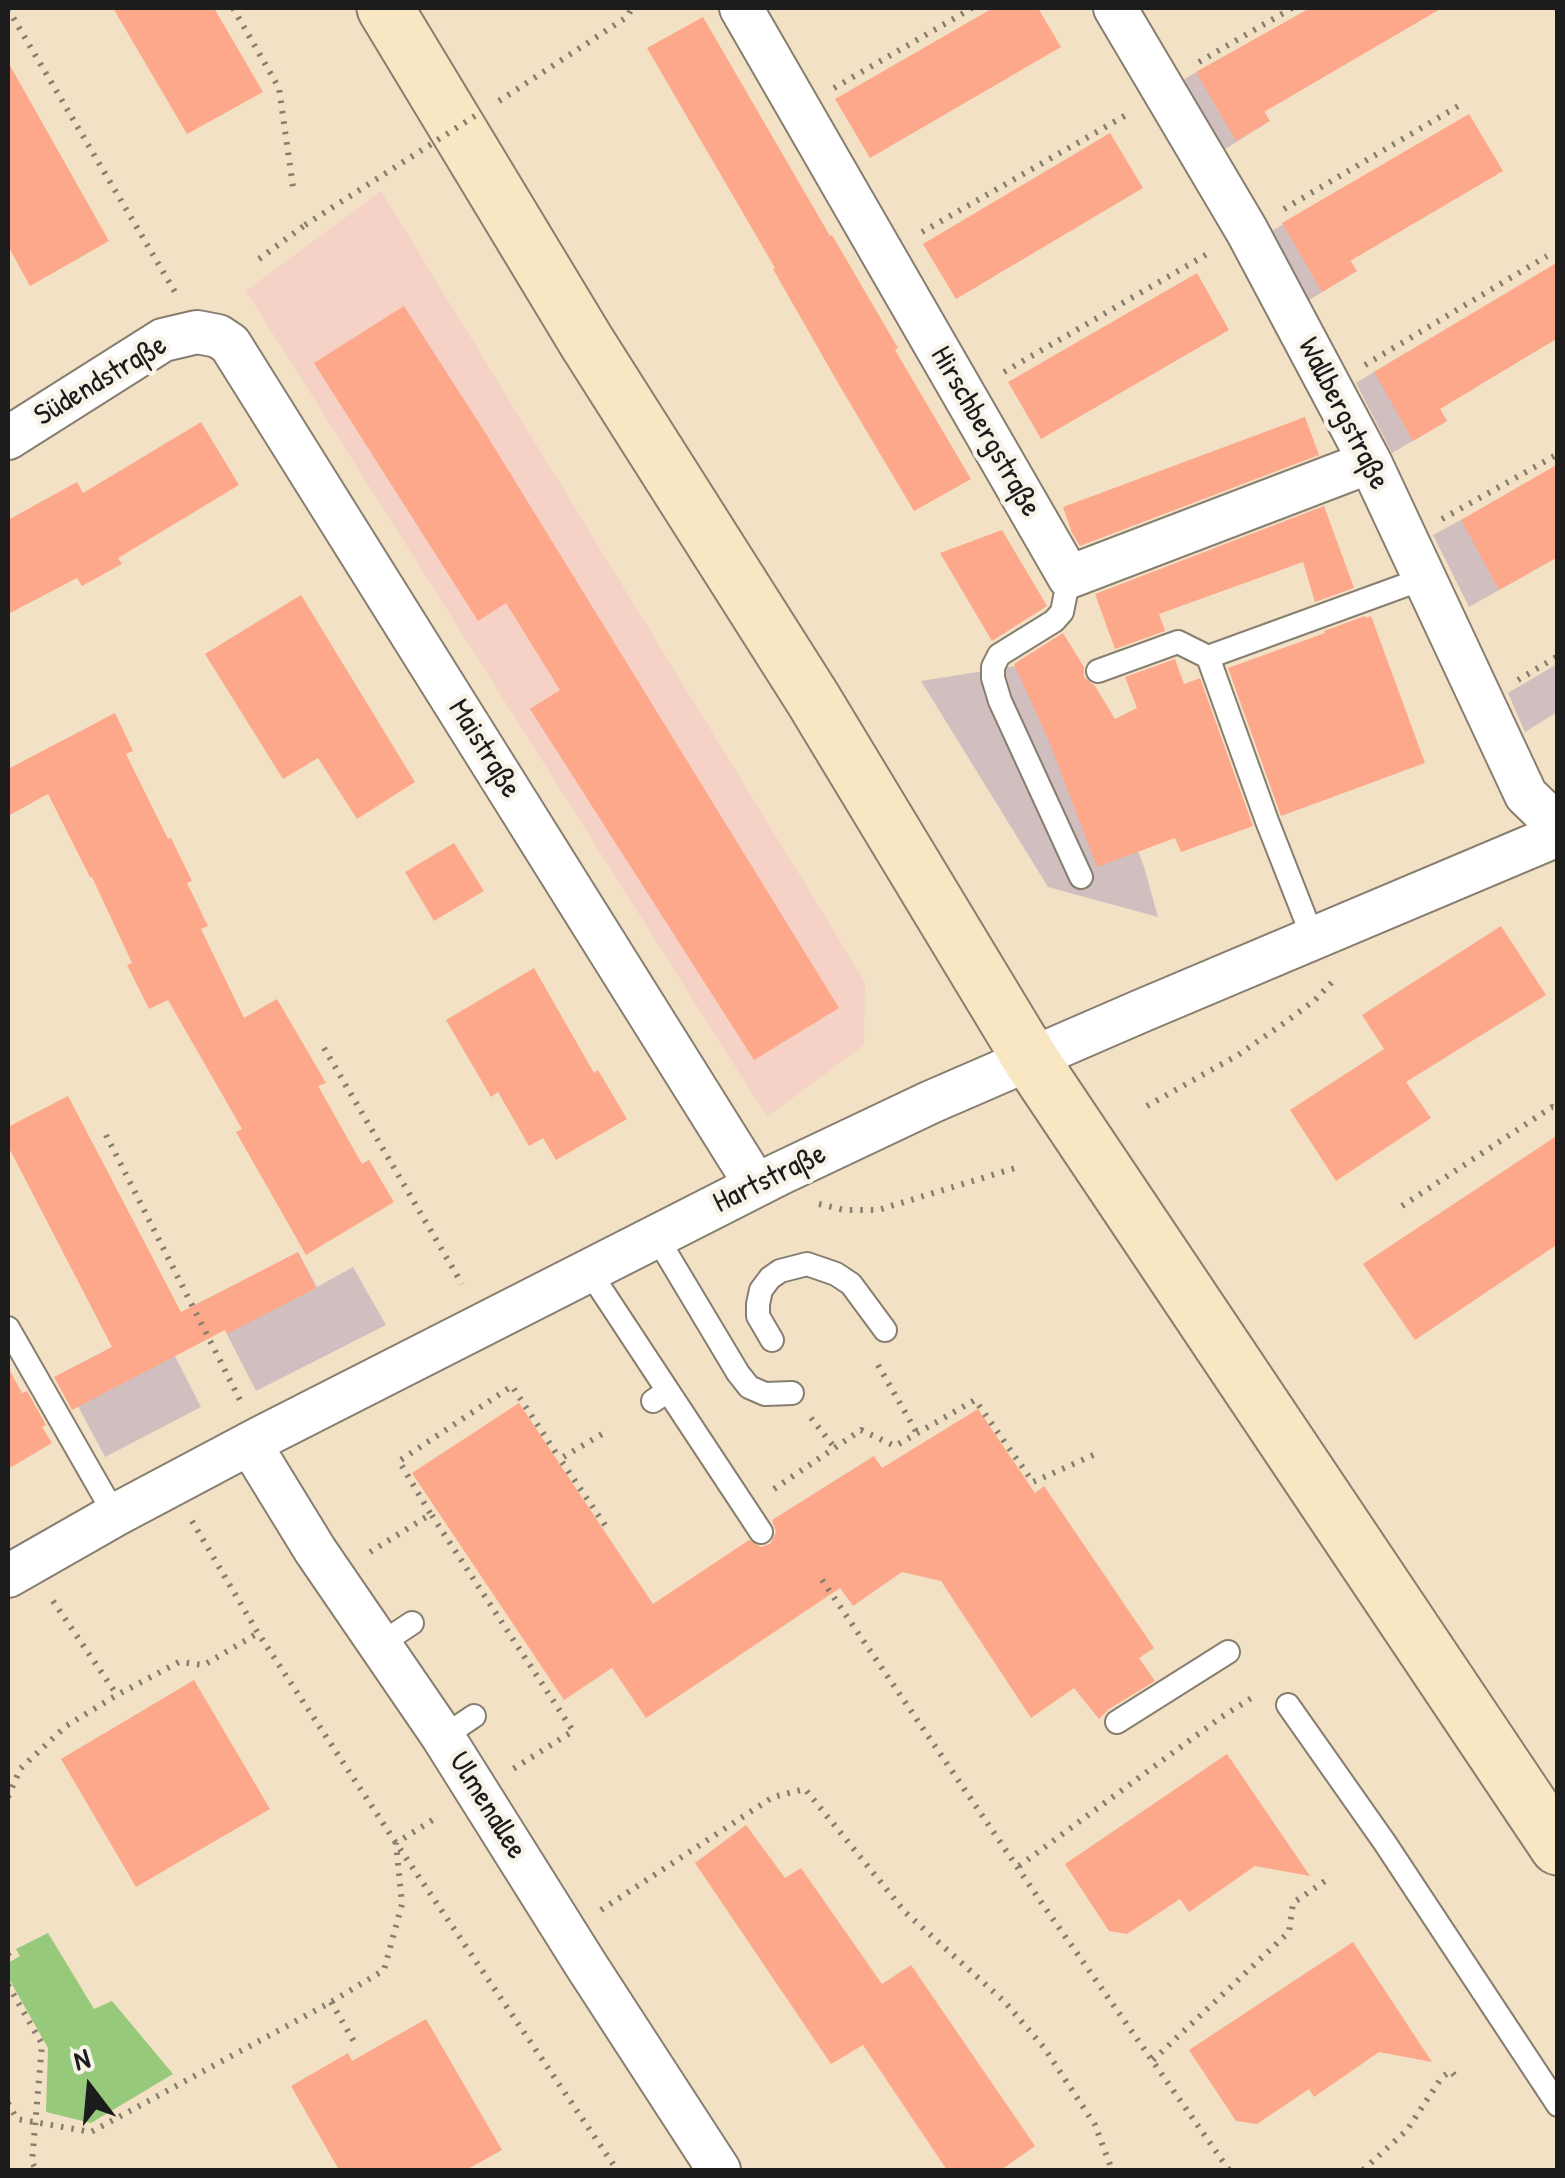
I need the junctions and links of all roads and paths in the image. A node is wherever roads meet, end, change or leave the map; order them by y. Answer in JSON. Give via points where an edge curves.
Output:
{"nodes":[{"id":1,"x":233,"y":8,"type":"edge"},
{"id":2,"x":385,"y":8,"type":"edge"},
{"id":3,"x":632,"y":8,"type":"edge"},
{"id":4,"x":740,"y":8,"type":"edge"},
{"id":5,"x":972,"y":8,"type":"edge"},
{"id":6,"x":1115,"y":8,"type":"edge"},
{"id":7,"x":1292,"y":8,"type":"edge"},
{"id":8,"x":8,"y":9,"type":"edge"},
{"id":9,"x":1161,"y":89,"type":"junction"},
{"id":10,"x":495,"y":103,"type":"dead end"},
{"id":11,"x":1460,"y":105,"type":"dead end"},
{"id":12,"x":798,"y":109,"type":"junction"},
{"id":13,"x":478,"y":114,"type":"dead end"},
{"id":14,"x":293,"y":187,"type":"dead end"},
{"id":15,"x":1247,"y":231,"type":"junction"},
{"id":16,"x":882,"y":256,"type":"junction"},
{"id":17,"x":1547,"y":256,"type":"dead end"},
{"id":18,"x":259,"y":259,"type":"dead end"},
{"id":19,"x":197,"y":332,"type":"junction"},
{"id":20,"x":1329,"y":386,"type":"junction"},
{"id":21,"x":964,"y":396,"type":"junction"},
{"id":22,"x":8,"y":438,"type":"edge"},
{"id":23,"x":1558,"y":454,"type":"edge"},
{"id":24,"x":1370,"y":462,"type":"junction"},
{"id":25,"x":1406,"y":539,"type":"junction"},
{"id":26,"x":1069,"y":577,"type":"junction"},
{"id":27,"x":1425,"y":578,"type":"junction"},
{"id":28,"x":1208,"y":657,"type":"junction"},
{"id":29,"x":1098,"y":671,"type":"dead end"},
{"id":30,"x":1558,"y":826,"type":"edge"},
{"id":31,"x":1558,"y":835,"type":"edge"},
{"id":32,"x":1082,"y":877,"type":"dead end"},
{"id":33,"x":1314,"y":938,"type":"junction"},
{"id":34,"x":1338,"y":976,"type":"dead end"},
{"id":35,"x":324,"y":1048,"type":"dead end"},
{"id":36,"x":1032,"y":1060,"type":"junction"},
{"id":37,"x":1147,"y":1106,"type":"dead end"},
{"id":38,"x":1558,"y":1108,"type":"edge"},
{"id":39,"x":106,"y":1135,"type":"dead end"},
{"id":40,"x":1016,"y":1168,"type":"dead end"},
{"id":41,"x":756,"y":1185,"type":"junction"},
{"id":42,"x":1402,"y":1206,"type":"dead end"},
{"id":43,"x":834,"y":1208,"type":"dead end"},
{"id":44,"x":656,"y":1236,"type":"junction"},
{"id":45,"x":589,"y":1271,"type":"junction"},
{"id":46,"x":486,"y":1324,"type":"junction"},
{"id":47,"x":8,"y":1328,"type":"edge"},
{"id":48,"x":885,"y":1330,"type":"dead end"},
{"id":49,"x":772,"y":1340,"type":"dead end"},
{"id":50,"x":874,"y":1358,"type":"dead end"},
{"id":51,"x":792,"y":1393,"type":"dead end"},
{"id":52,"x":607,"y":1432,"type":"dead end"},
{"id":53,"x":918,"y":1433,"type":"junction"},
{"id":54,"x":255,"y":1441,"type":"junction"},
{"id":55,"x":1098,"y":1453,"type":"dead end"},
{"id":56,"x":560,"y":1458,"type":"junction"},
{"id":57,"x":171,"y":1485,"type":"junction"},
{"id":58,"x":765,"y":1496,"type":"dead end"},
{"id":59,"x":430,"y":1514,"type":"junction"},
{"id":60,"x":115,"y":1515,"type":"junction"},
{"id":61,"x":605,"y":1525,"type":"dead end"},
{"id":62,"x":761,"y":1532,"type":"dead end"},
{"id":63,"x":18,"y":1571,"type":"edge"},
{"id":64,"x":332,"y":1575,"type":"junction"},
{"id":65,"x":822,"y":1580,"type":"dead end"},
{"id":66,"x":475,"y":1582,"type":"junction"},
{"id":67,"x":466,"y":1588,"type":"dead end"},
{"id":68,"x":258,"y":1633,"type":"junction"},
{"id":69,"x":1228,"y":1652,"type":"dead end"},
{"id":70,"x":116,"y":1696,"type":"junction"},
{"id":71,"x":1288,"y":1705,"type":"joint"},
{"id":72,"x":1117,"y":1722,"type":"dead end"},
{"id":73,"x":477,"y":1792,"type":"junction"},
{"id":74,"x":8,"y":1797,"type":"edge"},
{"id":75,"x":396,"y":1843,"type":"junction"},
{"id":76,"x":1558,"y":1847,"type":"edge"},
{"id":77,"x":1019,"y":1866,"type":"junction"},
{"id":78,"x":1324,"y":1881,"type":"dead end"},
{"id":79,"x":566,"y":1932,"type":"junction"},
{"id":80,"x":8,"y":1985,"type":"edge"},
{"id":81,"x":331,"y":2002,"type":"junction"},
{"id":82,"x":356,"y":2044,"type":"dead end"},
{"id":83,"x":1153,"y":2060,"type":"junction"},
{"id":84,"x":1458,"y":2082,"type":"dead end"},
{"id":85,"x":8,"y":2104,"type":"edge"},
{"id":86,"x":1558,"y":2105,"type":"edge"},
{"id":87,"x":35,"y":2122,"type":"junction"},
{"id":88,"x":36,"y":2170,"type":"edge"},
{"id":89,"x":617,"y":2170,"type":"edge"},
{"id":90,"x":719,"y":2170,"type":"edge"},
{"id":91,"x":1112,"y":2170,"type":"edge"},
{"id":92,"x":1229,"y":2170,"type":"edge"},
{"id":93,"x":1363,"y":2170,"type":"edge"}],
"edges":[{"from":1,"to":14,"type":"path","via":[[279,88]]},
{"from":2,"to":36,"type":"main road"},
{"from":3,"to":10,"type":"path"},
{"from":4,"to":12,"type":"street","name":"Hirschbergstraße"},
{"from":5,"to":12,"type":"path"},
{"from":6,"to":9,"type":"street","name":"Wallbergstraße"},
{"from":7,"to":9,"type":"path"},
{"from":8,"to":19,"type":"path"},
{"from":9,"to":15,"type":"street","name":"Wallbergstraße"},
{"from":9,"to":16,"type":"path"},
{"from":11,"to":15,"type":"path"},
{"from":12,"to":16,"type":"street","name":"Hirschbergstraße"},
{"from":13,"to":18,"type":"path","bridge":true},
{"from":15,"to":20,"type":"street","name":"Wallbergstraße"},
{"from":15,"to":21,"type":"path"},
{"from":16,"to":21,"type":"street","name":"Hirschbergstraße"},
{"from":17,"to":20,"type":"path"},
{"from":19,"to":22,"type":"street","name":"Südendstraße","via":[[164,340]]},
{"from":19,"to":41,"type":"street","name":"Maistraße","via":[[218,336],[236,351]]},
{"from":20,"to":24,"type":"street","name":"Wallbergstraße"},
{"from":21,"to":26,"type":"street","name":"Hirschbergstraße"},
{"from":23,"to":25,"type":"path"},
{"from":24,"to":25,"type":"street","name":"Wallbergstraße"},
{"from":24,"to":26,"type":"street"},
{"from":25,"to":27,"type":"street","name":"Wallbergstraße"},
{"from":26,"to":32,"type":"lane","via":[[1062,612],[999,655],[993,678]]},
{"from":27,"to":28,"type":"lane"},
{"from":27,"to":30,"type":"street","name":"Wallbergstraße","via":[[1526,795]]},
{"from":28,"to":29,"type":"lane","via":[[1178,642]]},
{"from":28,"to":33,"type":"lane"},
{"from":31,"to":33,"type":"street","name":"Hartstraße"},
{"from":33,"to":36,"type":"street","name":"Hartstraße"},
{"from":34,"to":37,"type":"path","via":[[1238,1055]]},
{"from":35,"to":46,"type":"path"},
{"from":36,"to":41,"type":"street","name":"Hartstraße"},
{"from":36,"to":76,"type":"main road"},
{"from":38,"to":42,"type":"path"},
{"from":39,"to":54,"type":"path"},
{"from":40,"to":43,"type":"path","via":[[878,1210]]},
{"from":41,"to":44,"type":"street","name":"Hartstraße"},
{"from":44,"to":45,"type":"street","name":"Hartstraße"},
{"from":44,"to":51,"type":"lane","via":[[749,1387]]},
{"from":45,"to":46,"type":"street","name":"Hartstraße"},
{"from":45,"to":62,"type":"lane","via":[[661,1396]]},
{"from":46,"to":54,"type":"street","name":"Hartstraße"},
{"from":47,"to":60,"type":"lane"},
{"from":48,"to":49,"type":"lane","via":[[851,1284],[807,1264],[780,1270],[762,1290],[758,1316]]},
{"from":50,"to":53,"type":"path"},
{"from":52,"to":56,"type":"path"},
{"from":53,"to":55,"type":"path","via":[[975,1400],[1033,1482]]},
{"from":53,"to":58,"type":"path","via":[[896,1446],[861,1430]]},
{"from":54,"to":57,"type":"street","name":"Hartstraße"},
{"from":54,"to":64,"type":"street","name":"Ulmenallee"},
{"from":56,"to":59,"type":"path","via":[[512,1386],[400,1460]]},
{"from":56,"to":61,"type":"path"},
{"from":57,"to":60,"type":"street","name":"Hartstraße"},
{"from":57,"to":68,"type":"path"},
{"from":59,"to":64,"type":"path"},
{"from":59,"to":66,"type":"path"},
{"from":60,"to":63,"type":"street","name":"Hartstraße"},
{"from":63,"to":70,"type":"path"},
{"from":64,"to":73,"type":"street","name":"Ulmenallee","via":[[396,1634],[459,1727]]},
{"from":65,"to":77,"type":"path"},
{"from":66,"to":67,"type":"path"},
{"from":66,"to":73,"type":"path","via":[[573,1731]]},
{"from":68,"to":70,"type":"path","via":[[204,1664],[179,1662]]},
{"from":68,"to":75,"type":"path"},
{"from":69,"to":72,"type":"lane"},
{"from":70,"to":74,"type":"path","via":[[66,1726],[20,1769]]},
{"from":71,"to":77,"type":"path","via":[[1274,1683]]},
{"from":71,"to":86,"type":"lane","via":[[1510,2049]]},
{"from":73,"to":75,"type":"path"},
{"from":73,"to":79,"type":"street","name":"Ulmenallee"},
{"from":75,"to":81,"type":"path","via":[[402,1904],[384,1970]]},
{"from":75,"to":89,"type":"path"},
{"from":77,"to":83,"type":"path"},
{"from":78,"to":83,"type":"path","via":[[1292,1904],[1288,1932]]},
{"from":79,"to":90,"type":"street","name":"Ulmenallee"},
{"from":79,"to":91,"type":"path","via":[[773,1796],[804,1789],[905,1912],[1005,2002],[1045,2049],[1095,2125]]},
{"from":80,"to":87,"type":"path","via":[[42,2044]]},
{"from":81,"to":82,"type":"path"},
{"from":81,"to":87,"type":"path","via":[[91,2132]]},
{"from":83,"to":92,"type":"path"},
{"from":84,"to":93,"type":"path","via":[[1451,2071],[1442,2077],[1408,2130]]},
{"from":85,"to":87,"type":"path","via":[[17,2119]]},
{"from":87,"to":88,"type":"path"}]}
